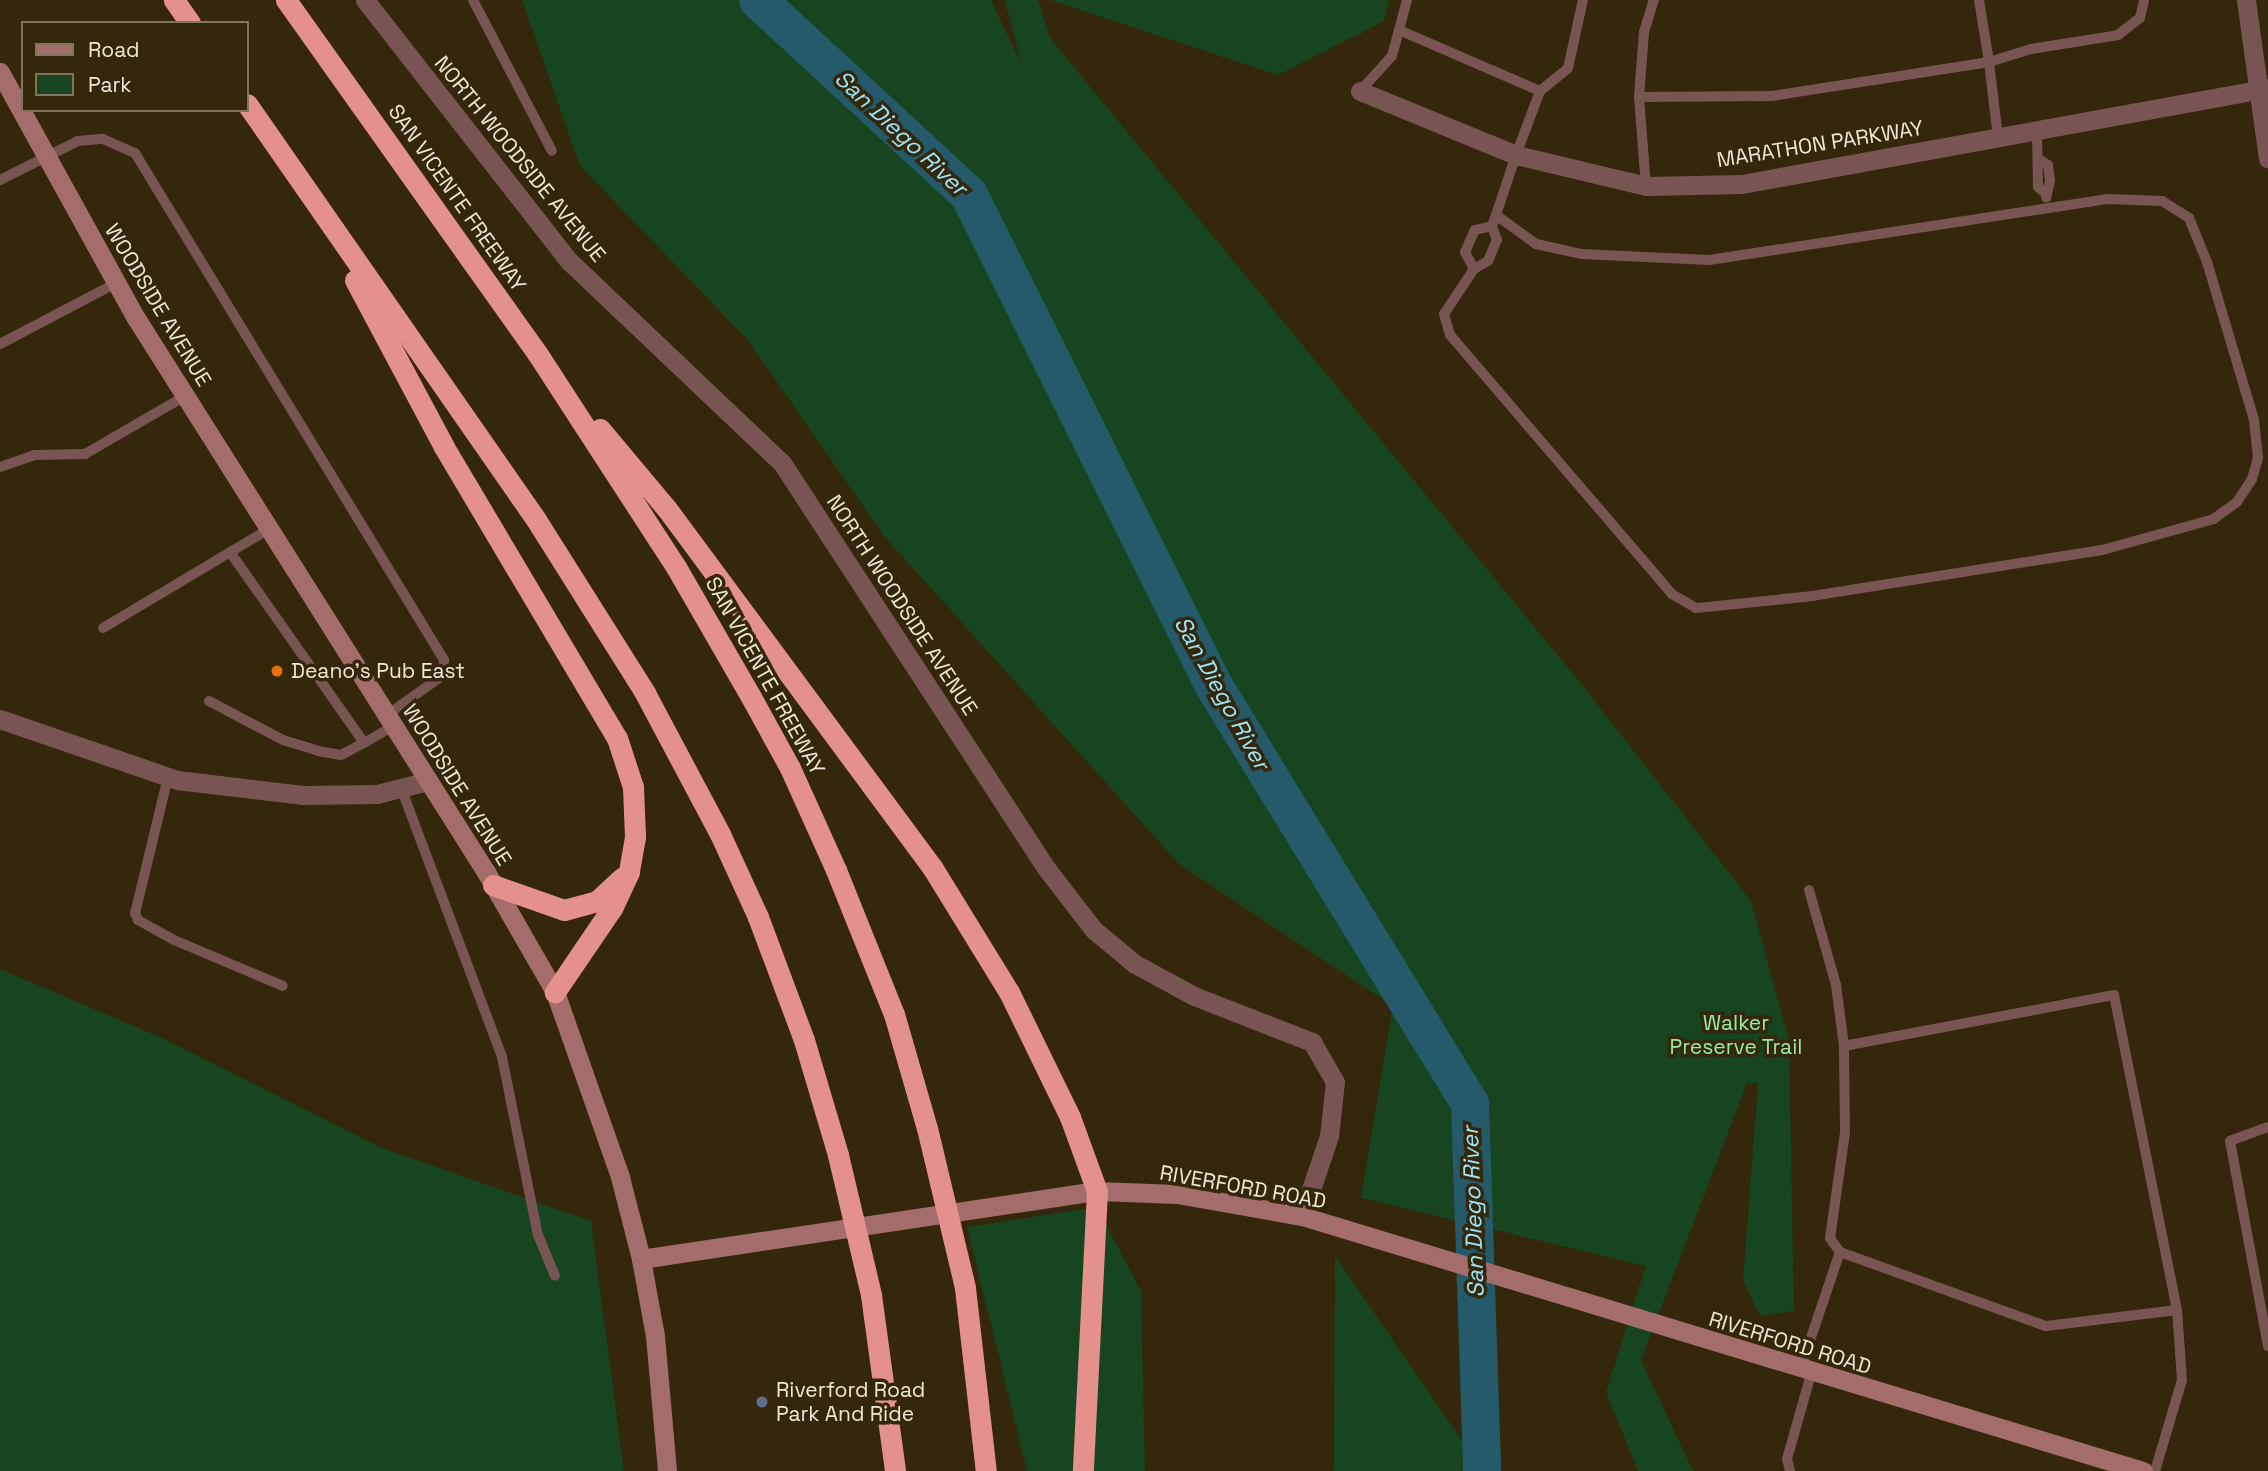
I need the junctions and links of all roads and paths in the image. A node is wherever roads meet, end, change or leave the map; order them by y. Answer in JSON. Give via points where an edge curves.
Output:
{"nodes":[{"id":1,"x":174,"y":0,"type":"edge"},
{"id":2,"x":286,"y":0,"type":"edge"},
{"id":3,"x":365,"y":0,"type":"edge"},
{"id":4,"x":473,"y":0,"type":"edge"},
{"id":5,"x":1407,"y":0,"type":"edge"},
{"id":6,"x":1583,"y":0,"type":"edge"},
{"id":7,"x":1654,"y":0,"type":"edge"},
{"id":8,"x":1979,"y":0,"type":"edge"},
{"id":9,"x":2144,"y":0,"type":"edge"},
{"id":10,"x":2246,"y":0,"type":"edge"},
{"id":11,"x":189,"y":21,"type":"edge"},
{"id":12,"x":1399,"y":30,"type":"junction"},
{"id":13,"x":1989,"y":62,"type":"junction"},
{"id":14,"x":0,"y":72,"type":"edge"},
{"id":15,"x":2262,"y":90,"type":"edge"},
{"id":16,"x":1360,"y":91,"type":"joint"},
{"id":17,"x":1540,"y":91,"type":"junction"},
{"id":18,"x":5,"y":93,"type":"edge"},
{"id":19,"x":1639,"y":97,"type":"junction"},
{"id":20,"x":248,"y":105,"type":"edge"},
{"id":21,"x":2037,"y":130,"type":"junction"},
{"id":22,"x":1998,"y":137,"type":"junction"},
{"id":23,"x":552,"y":151,"type":"dead end"},
{"id":24,"x":45,"y":154,"type":"junction"},
{"id":25,"x":1516,"y":155,"type":"junction"},
{"id":26,"x":2268,"y":158,"type":"edge"},
{"id":27,"x":0,"y":180,"type":"edge"},
{"id":28,"x":1646,"y":186,"type":"junction"},
{"id":29,"x":310,"y":195,"type":"junction"},
{"id":30,"x":2047,"y":207,"type":"junction"},
{"id":31,"x":1494,"y":220,"type":"junction"},
{"id":32,"x":1474,"y":269,"type":"junction"},
{"id":33,"x":116,"y":283,"type":"junction"},
{"id":34,"x":0,"y":344,"type":"edge"},
{"id":35,"x":537,"y":353,"type":"junction"},
{"id":36,"x":185,"y":396,"type":"junction"},
{"id":37,"x":0,"y":467,"type":"edge"},
{"id":38,"x":269,"y":529,"type":"junction"},
{"id":39,"x":230,"y":552,"type":"junction"},
{"id":40,"x":103,"y":628,"type":"dead end"},
{"id":41,"x":209,"y":701,"type":"dead end"},
{"id":42,"x":0,"y":719,"type":"edge"},
{"id":43,"x":390,"y":721,"type":"junction"},
{"id":44,"x":364,"y":743,"type":"junction"},
{"id":45,"x":168,"y":777,"type":"junction"},
{"id":46,"x":428,"y":781,"type":"junction"},
{"id":47,"x":401,"y":788,"type":"junction"},
{"id":48,"x":629,"y":872,"type":"junction"},
{"id":49,"x":493,"y":884,"type":"junction"},
{"id":50,"x":1809,"y":890,"type":"dead end"},
{"id":51,"x":283,"y":986,"type":"dead end"},
{"id":52,"x":555,"y":992,"type":"junction"},
{"id":53,"x":1844,"y":1046,"type":"junction"},
{"id":54,"x":2268,"y":1127,"type":"edge"},
{"id":55,"x":1097,"y":1191,"type":"junction"},
{"id":56,"x":1302,"y":1216,"type":"junction"},
{"id":57,"x":1840,"y":1252,"type":"junction"},
{"id":58,"x":640,"y":1259,"type":"junction"},
{"id":59,"x":555,"y":1276,"type":"dead end"},
{"id":60,"x":2177,"y":1310,"type":"junction"},
{"id":61,"x":2268,"y":1348,"type":"edge"},
{"id":62,"x":1806,"y":1372,"type":"junction"},
{"id":63,"x":2093,"y":1464,"type":"edge"},
{"id":64,"x":667,"y":1471,"type":"edge"},
{"id":65,"x":895,"y":1471,"type":"edge"},
{"id":66,"x":986,"y":1471,"type":"edge"},
{"id":67,"x":1083,"y":1471,"type":"edge"},
{"id":68,"x":1790,"y":1471,"type":"edge"},
{"id":69,"x":2143,"y":1471,"type":"edge"},
{"id":70,"x":2155,"y":1471,"type":"edge"}],
"edges":[{"from":1,"to":11,"type":"highway"},
{"from":2,"to":35,"type":"highway","name":"SAN VICENTE FREEWAY"},
{"from":3,"to":56,"type":"street","name":"NORTH WOODSIDE AVENUE","via":[[569,261],[782,463],[1046,868],[1094,930],[1135,964],[1194,996],[1312,1042],[1335,1082],[1329,1136]]},
{"from":4,"to":23,"type":"lane"},
{"from":5,"to":12,"type":"lane"},
{"from":6,"to":17,"type":"lane","via":[[1568,68]]},
{"from":7,"to":19,"type":"lane","via":[[1644,32]]},
{"from":8,"to":13,"type":"lane"},
{"from":9,"to":13,"type":"lane","via":[[2140,18],[2118,34],[2031,49]]},
{"from":10,"to":15,"type":"street"},
{"from":12,"to":16,"type":"lane","via":[[1392,56]]},
{"from":12,"to":17,"type":"lane"},
{"from":13,"to":19,"type":"lane","via":[[1772,96]]},
{"from":13,"to":22,"type":"lane"},
{"from":14,"to":18,"type":"main road","name":"WOODSIDE AVENUE"},
{"from":15,"to":21,"type":"street","name":"MARATHON PARKWAY"},
{"from":15,"to":26,"type":"street"},
{"from":16,"to":25,"type":"street","name":"MARATHON PARKWAY"},
{"from":17,"to":25,"type":"lane"},
{"from":18,"to":24,"type":"main road","name":"WOODSIDE AVENUE"},
{"from":19,"to":28,"type":"lane"},
{"from":20,"to":29,"type":"highway"},
{"from":21,"to":22,"type":"street","name":"MARATHON PARKWAY"},
{"from":21,"to":30,"type":"lane","via":[[2038,187],[2046,194]]},
{"from":22,"to":28,"type":"street","name":"MARATHON PARKWAY","via":[[1742,184]]},
{"from":24,"to":27,"type":"lane"},
{"from":24,"to":33,"type":"main road","name":"WOODSIDE AVENUE"},
{"from":24,"to":43,"type":"lane","via":[[78,141],[103,139],[135,153],[432,637],[444,660],[442,676]]},
{"from":25,"to":28,"type":"street","name":"MARATHON PARKWAY"},
{"from":25,"to":31,"type":"lane"},
{"from":29,"to":48,"type":"highway","via":[[444,447],[617,738],[633,787],[635,837]]},
{"from":29,"to":65,"type":"highway","bridge":true,"via":[[535,518],[645,692],[720,834],[758,917],[804,1040],[838,1154],[872,1295]]},
{"from":30,"to":31,"type":"lane","via":[[1709,260],[1581,254],[1536,244]]},
{"from":30,"to":32,"type":"lane","via":[[2108,199],[2162,201],[2189,218],[2254,419],[2258,458],[2252,479],[2237,502],[2196,526],[2102,550],[1813,596],[1696,608],[1672,594],[1450,335],[1444,314]]},
{"from":31,"to":32,"type":"lane","via":[[1497,240],[1488,261]]},
{"from":31,"to":32,"type":"lane","via":[[1475,230],[1465,252]]},
{"from":33,"to":34,"type":"lane"},
{"from":33,"to":36,"type":"main road","name":"WOODSIDE AVENUE"},
{"from":35,"to":55,"type":"highway","via":[[667,509],[932,867],[1009,992],[1070,1117]]},
{"from":35,"to":66,"type":"highway","name":"SAN VICENTE FREEWAY","bridge":true,"via":[[676,567],[790,768],[894,1014],[965,1288]]},
{"from":36,"to":37,"type":"lane","via":[[85,454],[34,455]]},
{"from":36,"to":38,"type":"main road","name":"WOODSIDE AVENUE"},
{"from":38,"to":39,"type":"lane"},
{"from":38,"to":43,"type":"main road","name":"WOODSIDE AVENUE"},
{"from":39,"to":40,"type":"lane"},
{"from":39,"to":44,"type":"lane"},
{"from":41,"to":44,"type":"lane","via":[[283,740],[318,751],[341,755]]},
{"from":42,"to":45,"type":"street"},
{"from":43,"to":44,"type":"lane"},
{"from":43,"to":46,"type":"main road","name":"WOODSIDE AVENUE"},
{"from":45,"to":47,"type":"street","via":[[302,795],[377,794]]},
{"from":45,"to":51,"type":"lane","via":[[135,913],[138,920]]},
{"from":46,"to":47,"type":"street"},
{"from":46,"to":49,"type":"main road","name":"WOODSIDE AVENUE"},
{"from":47,"to":59,"type":"lane","via":[[498,1045],[538,1235]]},
{"from":48,"to":49,"type":"highway","via":[[597,901],[564,910]]},
{"from":48,"to":52,"type":"highway","via":[[612,908]]},
{"from":49,"to":52,"type":"main road","name":"WOODSIDE AVENUE"},
{"from":50,"to":53,"type":"lane","via":[[1836,985]]},
{"from":52,"to":58,"type":"main road","name":"WOODSIDE AVENUE","via":[[620,1177]]},
{"from":53,"to":57,"type":"lane","via":[[1845,1132],[1830,1238]]},
{"from":53,"to":60,"type":"lane","via":[[2114,995]]},
{"from":54,"to":61,"type":"lane","via":[[2230,1141]]},
{"from":55,"to":56,"type":"main road","name":"RIVERFORD ROAD","via":[[1177,1194]]},
{"from":55,"to":58,"type":"main road","name":"RIVERFORD ROAD"},
{"from":55,"to":67,"type":"highway"},
{"from":56,"to":62,"type":"main road","name":"RIVERFORD ROAD"},
{"from":57,"to":60,"type":"lane","via":[[2046,1326]]},
{"from":57,"to":62,"type":"lane"},
{"from":58,"to":64,"type":"main road","name":"WOODSIDE AVENUE","via":[[655,1336]]},
{"from":60,"to":70,"type":"lane","via":[[2182,1380]]},
{"from":62,"to":63,"type":"main road","name":"RIVERFORD ROAD"},
{"from":62,"to":68,"type":"lane","via":[[1787,1459]]},
{"from":63,"to":69,"type":"main road","name":"RIVERFORD ROAD"}]}
